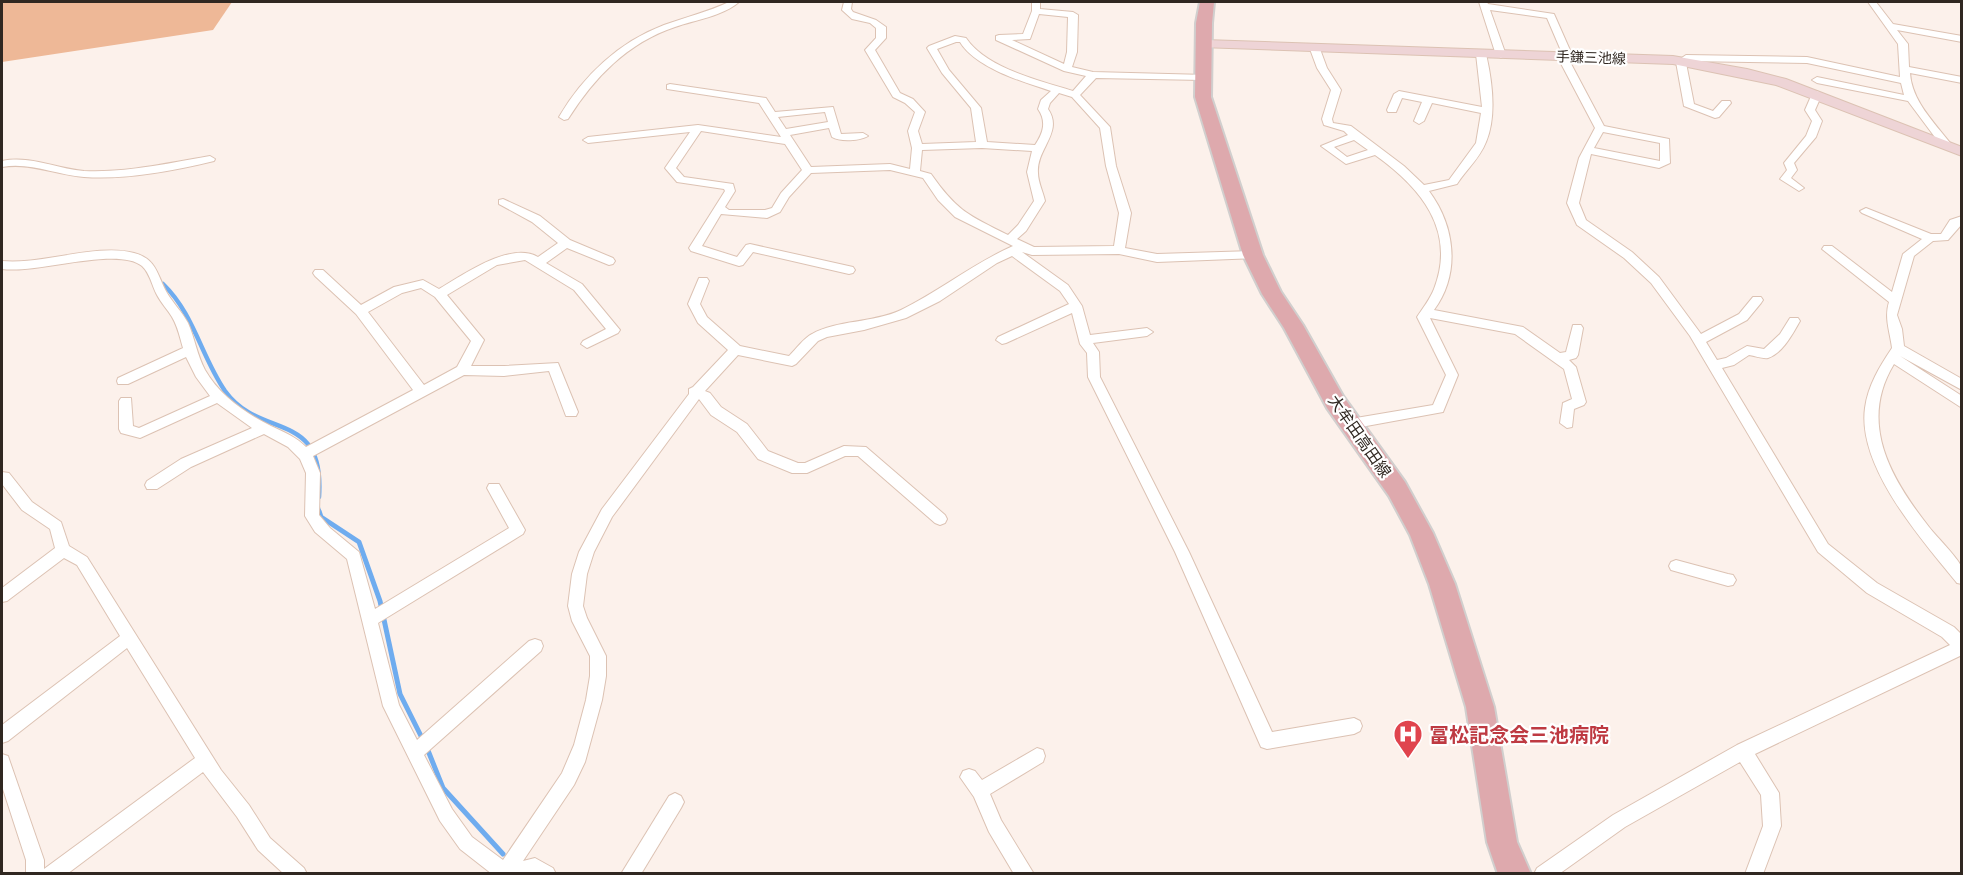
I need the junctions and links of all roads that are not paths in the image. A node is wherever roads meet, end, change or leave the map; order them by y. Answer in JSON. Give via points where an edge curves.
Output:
{"nodes":[{"id":1,"x":735,"y":2,"type":"edge"},
{"id":2,"x":848,"y":2,"type":"edge"},
{"id":3,"x":1200,"y":2,"type":"edge"},
{"id":4,"x":1872,"y":2,"type":"edge"},
{"id":5,"x":1483,"y":4,"type":"edge"},
{"id":6,"x":1506,"y":5,"type":"edge"},
{"id":7,"x":1036,"y":6,"type":"edge"},
{"id":8,"x":1892,"y":26,"type":"junction"},
{"id":9,"x":1962,"y":39,"type":"edge"},
{"id":10,"x":1205,"y":44,"type":"junction"},
{"id":11,"x":1315,"y":49,"type":"junction"},
{"id":12,"x":1481,"y":54,"type":"junction"},
{"id":13,"x":1501,"y":55,"type":"junction"},
{"id":14,"x":1565,"y":57,"type":"junction"},
{"id":15,"x":1802,"y":61,"type":"junction"},
{"id":16,"x":1681,"y":62,"type":"junction"},
{"id":17,"x":1067,"y":69,"type":"junction"},
{"id":18,"x":1906,"y":69,"type":"junction"},
{"id":19,"x":1093,"y":75,"type":"junction"},
{"id":20,"x":1203,"y":77,"type":"junction"},
{"id":21,"x":1962,"y":80,"type":"edge"},
{"id":22,"x":1906,"y":81,"type":"junction"},
{"id":23,"x":670,"y":87,"type":"dead end"},
{"id":24,"x":1816,"y":89,"type":"junction"},
{"id":25,"x":1057,"y":90,"type":"junction"},
{"id":26,"x":1075,"y":95,"type":"junction"},
{"id":27,"x":1911,"y":99,"type":"junction"},
{"id":28,"x":1428,"y":100,"type":"junction"},
{"id":29,"x":1726,"y":103,"type":"dead end"},
{"id":30,"x":1392,"y":110,"type":"dead end"},
{"id":31,"x":1486,"y":111,"type":"junction"},
{"id":32,"x":772,"y":116,"type":"junction"},
{"id":33,"x":564,"y":117,"type":"dead end"},
{"id":34,"x":1419,"y":121,"type":"dead end"},
{"id":35,"x":833,"y":124,"type":"junction"},
{"id":36,"x":699,"y":128,"type":"junction"},
{"id":37,"x":1600,"y":128,"type":"junction"},
{"id":38,"x":863,"y":136,"type":"dead end"},
{"id":39,"x":1355,"y":136,"type":"junction"},
{"id":40,"x":786,"y":137,"type":"junction"},
{"id":41,"x":588,"y":140,"type":"dead end"},
{"id":42,"x":982,"y":145,"type":"junction"},
{"id":43,"x":1947,"y":146,"type":"junction"},
{"id":44,"x":919,"y":147,"type":"junction"},
{"id":45,"x":1038,"y":148,"type":"junction"},
{"id":46,"x":1588,"y":150,"type":"junction"},
{"id":47,"x":1376,"y":151,"type":"junction"},
{"id":48,"x":1962,"y":152,"type":"edge"},
{"id":49,"x":210,"y":159,"type":"dead end"},
{"id":50,"x":2,"y":164,"type":"edge"},
{"id":51,"x":808,"y":170,"type":"junction"},
{"id":52,"x":915,"y":172,"type":"junction"},
{"id":53,"x":1799,"y":188,"type":"dead end"},
{"id":54,"x":1423,"y":189,"type":"junction"},
{"id":55,"x":503,"y":202,"type":"dead end"},
{"id":56,"x":719,"y":208,"type":"junction"},
{"id":57,"x":1866,"y":211,"type":"dead end"},
{"id":58,"x":1962,"y":219,"type":"edge"},
{"id":59,"x":1930,"y":238,"type":"junction"},
{"id":60,"x":566,"y":243,"type":"junction"},
{"id":61,"x":1015,"y":246,"type":"junction"},
{"id":62,"x":1828,"y":249,"type":"dead end"},
{"id":63,"x":1119,"y":250,"type":"junction"},
{"id":64,"x":1253,"y":255,"type":"junction"},
{"id":65,"x":609,"y":261,"type":"dead end"},
{"id":66,"x":538,"y":263,"type":"junction"},
{"id":67,"x":2,"y":265,"type":"edge"},
{"id":68,"x":849,"y":270,"type":"dead end"},
{"id":69,"x":319,"y":273,"type":"dead end"},
{"id":70,"x":703,"y":281,"type":"dead end"},
{"id":71,"x":439,"y":294,"type":"junction"},
{"id":72,"x":1757,"y":300,"type":"dead end"},
{"id":73,"x":1895,"y":301,"type":"junction"},
{"id":74,"x":1076,"y":306,"type":"junction"},
{"id":75,"x":360,"y":311,"type":"junction"},
{"id":76,"x":1426,"y":313,"type":"junction"},
{"id":77,"x":1794,"y":321,"type":"dead end"},
{"id":78,"x":1577,"y":328,"type":"dead end"},
{"id":79,"x":1148,"y":332,"type":"dead end"},
{"id":80,"x":1002,"y":340,"type":"dead end"},
{"id":81,"x":1085,"y":340,"type":"junction"},
{"id":82,"x":1699,"y":340,"type":"junction"},
{"id":83,"x":587,"y":344,"type":"dead end"},
{"id":84,"x":190,"y":350,"type":"junction"},
{"id":85,"x":736,"y":350,"type":"junction"},
{"id":86,"x":1894,"y":352,"type":"junction"},
{"id":87,"x":1557,"y":358,"type":"junction"},
{"id":88,"x":1714,"y":365,"type":"junction"},
{"id":89,"x":462,"y":370,"type":"junction"},
{"id":90,"x":123,"y":381,"type":"dead end"},
{"id":91,"x":1962,"y":385,"type":"edge"},
{"id":92,"x":422,"y":392,"type":"junction"},
{"id":93,"x":694,"y":392,"type":"junction"},
{"id":94,"x":217,"y":398,"type":"junction"},
{"id":95,"x":126,"y":401,"type":"dead end"},
{"id":96,"x":1962,"y":403,"type":"edge"},
{"id":97,"x":571,"y":412,"type":"dead end"},
{"id":98,"x":1567,"y":423,"type":"dead end"},
{"id":99,"x":1350,"y":424,"type":"junction"},
{"id":100,"x":264,"y":428,"type":"junction"},
{"id":101,"x":304,"y":454,"type":"junction"},
{"id":102,"x":4,"y":477,"type":"dead end"},
{"id":103,"x":152,"y":484,"type":"dead end"},
{"id":104,"x":494,"y":489,"type":"dead end"},
{"id":105,"x":940,"y":519,"type":"dead end"},
{"id":106,"x":63,"y":550,"type":"junction"},
{"id":107,"x":1676,"y":566,"type":"dead end"},
{"id":108,"x":1962,"y":578,"type":"edge"},
{"id":109,"x":1728,"y":580,"type":"dead end"},
{"id":110,"x":2,"y":596,"type":"edge"},
{"id":111,"x":370,"y":620,"type":"junction"},
{"id":112,"x":129,"y":638,"type":"junction"},
{"id":113,"x":535,"y":646,"type":"dead end"},
{"id":114,"x":1962,"y":646,"type":"edge"},
{"id":115,"x":1354,"y":726,"type":"dead end"},
{"id":116,"x":2,"y":735,"type":"edge"},
{"id":117,"x":1743,"y":751,"type":"junction"},
{"id":118,"x":414,"y":753,"type":"junction"},
{"id":119,"x":1037,"y":756,"type":"dead end"},
{"id":120,"x":206,"y":760,"type":"junction"},
{"id":121,"x":2,"y":762,"type":"edge"},
{"id":122,"x":969,"y":777,"type":"dead end"},
{"id":123,"x":980,"y":791,"type":"junction"},
{"id":124,"x":675,"y":802,"type":"dead end"},
{"id":125,"x":287,"y":870,"type":"edge"},
{"id":126,"x":35,"y":873,"type":"edge"},
{"id":127,"x":51,"y":873,"type":"edge"},
{"id":128,"x":506,"y":873,"type":"edge"},
{"id":129,"x":546,"y":873,"type":"edge"},
{"id":130,"x":630,"y":873,"type":"edge"},
{"id":131,"x":1025,"y":873,"type":"edge"},
{"id":132,"x":1516,"y":873,"type":"edge"},
{"id":133,"x":1543,"y":873,"type":"edge"},
{"id":134,"x":1754,"y":873,"type":"edge"}],
"edges":[{"from":1,"to":33,"type":"street","via":[[632,44],[596,73],[574,98]]},
{"from":2,"to":44,"type":"street","via":[[846,10],[852,17],[877,22],[881,27],[881,38],[870,50],[896,95],[920,112],[913,131]]},
{"from":3,"to":10,"type":"main road","name":"大牟田高田線"},
{"from":4,"to":8,"type":"street"},
{"from":5,"to":6,"type":"street"},
{"from":5,"to":13,"type":"street"},
{"from":6,"to":14,"type":"street","via":[[1551,16]]},
{"from":7,"to":17,"type":"street","via":[[1073,15],[1072,52]]},
{"from":7,"to":17,"type":"street","via":[[1027,37],[999,38]]},
{"from":8,"to":9,"type":"street"},
{"from":8,"to":18,"type":"street","via":[[1903,44]]},
{"from":10,"to":11,"type":"main road","name":"手鎌三池線"},
{"from":10,"to":20,"type":"main road","name":"大牟田高田線"},
{"from":11,"to":12,"type":"main road","name":"手鎌三池線"},
{"from":11,"to":39,"type":"street","via":[[1336,90],[1327,119],[1329,125],[1347,128]]},
{"from":12,"to":13,"type":"main road","name":"手鎌三池線"},
{"from":12,"to":31,"type":"street","via":[[1486,73]]},
{"from":13,"to":14,"type":"main road","name":"手鎌三池線"},
{"from":14,"to":16,"type":"main road","name":"手鎌三池線"},
{"from":14,"to":37,"type":"street"},
{"from":15,"to":16,"type":"street","via":[[1686,58]]},
{"from":15,"to":22,"type":"street"},
{"from":15,"to":24,"type":"street"},
{"from":16,"to":24,"type":"main road","name":"手鎌三池線"},
{"from":16,"to":29,"type":"street","via":[[1689,105],[1714,115]]},
{"from":17,"to":19,"type":"street"},
{"from":18,"to":21,"type":"street"},
{"from":18,"to":22,"type":"street"},
{"from":19,"to":20,"type":"street"},
{"from":19,"to":26,"type":"street"},
{"from":20,"to":64,"type":"main road","name":"大牟田高田線","via":[[1203,97]]},
{"from":22,"to":27,"type":"street"},
{"from":23,"to":32,"type":"street","via":[[762,100]]},
{"from":24,"to":27,"type":"street"},
{"from":24,"to":43,"type":"main road","name":"手鎌三池線"},
{"from":24,"to":53,"type":"street","via":[[1810,110],[1817,121],[1811,137],[1789,163],[1792,170],[1785,179]]},
{"from":25,"to":26,"type":"street"},
{"from":25,"to":42,"type":"street","via":[[992,64],[963,40],[932,48],[945,71],[976,108]]},
{"from":25,"to":45,"type":"street","via":[[1045,102],[1043,109],[1050,122]]},
{"from":26,"to":63,"type":"street","via":[[1105,127],[1125,213]]},
{"from":27,"to":43,"type":"street"},
{"from":28,"to":30,"type":"street","via":[[1399,94]]},
{"from":28,"to":31,"type":"street"},
{"from":28,"to":34,"type":"street"},
{"from":31,"to":54,"type":"street","via":[[1487,128],[1480,146],[1453,182]]},
{"from":32,"to":35,"type":"street","via":[[829,110]]},
{"from":32,"to":40,"type":"street"},
{"from":35,"to":38,"type":"street","via":[[837,137]]},
{"from":35,"to":40,"type":"street"},
{"from":36,"to":40,"type":"street"},
{"from":36,"to":41,"type":"street"},
{"from":36,"to":56,"type":"street","via":[[669,168],[681,180],[729,186]]},
{"from":37,"to":46,"type":"street"},
{"from":37,"to":46,"type":"street","via":[[1665,141],[1665,163]]},
{"from":39,"to":47,"type":"street"},
{"from":39,"to":47,"type":"street","via":[[1326,146],[1346,161]]},
{"from":40,"to":51,"type":"street"},
{"from":42,"to":44,"type":"street"},
{"from":42,"to":45,"type":"street"},
{"from":43,"to":48,"type":"main road","name":"手鎌三池線"},
{"from":44,"to":52,"type":"street"},
{"from":45,"to":61,"type":"street","via":[[1032,172],[1040,201]]},
{"from":46,"to":82,"type":"street","via":[[1573,203],[1575,212],[1581,222],[1628,255],[1655,280]]},
{"from":47,"to":54,"type":"street"},
{"from":49,"to":50,"type":"street","via":[[150,170],[89,174],[66,173],[24,162]]},
{"from":51,"to":52,"type":"street","via":[[890,167]]},
{"from":51,"to":56,"type":"street","via":[[776,210],[767,214],[726,213]]},
{"from":52,"to":61,"type":"street","via":[[927,176],[959,215]]},
{"from":54,"to":76,"type":"street","via":[[1434,205],[1448,253],[1435,303]]},
{"from":55,"to":60,"type":"street","via":[[536,219]]},
{"from":56,"to":68,"type":"street","via":[[695,248],[739,262],[750,248]]},
{"from":57,"to":59,"type":"street"},
{"from":58,"to":59,"type":"street","via":[[1944,237]]},
{"from":59,"to":73,"type":"street","via":[[1909,254]]},
{"from":60,"to":65,"type":"street"},
{"from":60,"to":66,"type":"street"},
{"from":61,"to":63,"type":"street","via":[[1032,251]]},
{"from":61,"to":74,"type":"street","via":[[1064,288]]},
{"from":61,"to":85,"type":"street","via":[[936,298],[902,315],[814,338],[792,361]]},
{"from":62,"to":73,"type":"street"},
{"from":63,"to":64,"type":"street","via":[[1157,258]]},
{"from":64,"to":99,"type":"main road","name":"大牟田高田線"},
{"from":66,"to":71,"type":"street","via":[[527,256],[494,262]]},
{"from":66,"to":83,"type":"street","via":[[578,288],[614,330]]},
{"from":67,"to":84,"type":"street","via":[[18,267],[130,256],[150,267],[157,276],[160,290],[181,322]]},
{"from":69,"to":75,"type":"street"},
{"from":70,"to":85,"type":"street","via":[[694,304],[702,320]]},
{"from":71,"to":75,"type":"street","via":[[423,284],[398,290]]},
{"from":71,"to":89,"type":"street","via":[[478,340]]},
{"from":72,"to":82,"type":"street","via":[[1743,317]]},
{"from":73,"to":86,"type":"street","via":[[1891,315],[1896,329]]},
{"from":74,"to":80,"type":"street"},
{"from":74,"to":81,"type":"street"},
{"from":75,"to":92,"type":"street"},
{"from":76,"to":87,"type":"street","via":[[1519,330]]},
{"from":76,"to":99,"type":"street","via":[[1423,317],[1452,375],[1438,409]]},
{"from":77,"to":88,"type":"street","via":[[1785,337],[1766,354],[1747,350],[1730,362]]},
{"from":78,"to":87,"type":"street","via":[[1572,355]]},
{"from":79,"to":81,"type":"street"},
{"from":81,"to":115,"type":"street","via":[[1093,352],[1094,377],[1182,552],[1267,741]]},
{"from":82,"to":88,"type":"street"},
{"from":84,"to":90,"type":"street"},
{"from":84,"to":94,"type":"street"},
{"from":85,"to":93,"type":"street"},
{"from":86,"to":91,"type":"street"},
{"from":86,"to":96,"type":"street"},
{"from":86,"to":108,"type":"street","via":[[1877,376],[1869,409],[1871,437],[1884,472],[1898,494]]},
{"from":87,"to":98,"type":"street","via":[[1570,368],[1571,381],[1578,391],[1579,402],[1568,406]]},
{"from":88,"to":114,"type":"street","via":[[1823,548],[1872,588],[1948,632]]},
{"from":89,"to":92,"type":"street"},
{"from":89,"to":97,"type":"street","via":[[553,366]]},
{"from":92,"to":101,"type":"street"},
{"from":93,"to":105,"type":"street","via":[[705,396],[716,411],[742,428],[763,455],[797,469],[844,451],[861,450]]},
{"from":93,"to":128,"type":"street","via":[[657,448],[615,500],[593,534],[582,562],[575,600],[580,626],[598,656],[597,682],[582,746],[575,770],[519,848]]},
{"from":94,"to":95,"type":"street","via":[[140,433],[126,429]]},
{"from":94,"to":100,"type":"street","via":[[233,412]]},
{"from":99,"to":132,"type":"main road","name":"大牟田高田線","via":[[1397,489],[1442,584],[1480,707],[1502,842]]},
{"from":100,"to":101,"type":"street","via":[[290,440]]},
{"from":100,"to":103,"type":"street","via":[[186,463]]},
{"from":101,"to":111,"type":"street","via":[[313,469],[311,514],[318,527],[354,556]]},
{"from":102,"to":106,"type":"street","via":[[27,506],[56,526]]},
{"from":104,"to":111,"type":"street","via":[[518,530]]},
{"from":106,"to":110,"type":"street"},
{"from":106,"to":112,"type":"street","via":[[82,561]]},
{"from":107,"to":109,"type":"street"},
{"from":111,"to":118,"type":"street","via":[[391,706]]},
{"from":112,"to":116,"type":"street"},
{"from":112,"to":120,"type":"street"},
{"from":113,"to":118,"type":"street"},
{"from":114,"to":117,"type":"street"},
{"from":117,"to":133,"type":"street","via":[[1619,820]]},
{"from":117,"to":134,"type":"street","via":[[1770,793],[1772,826]]},
{"from":118,"to":128,"type":"street","via":[[446,815],[466,843]]},
{"from":119,"to":123,"type":"street"},
{"from":120,"to":125,"type":"street","via":[[264,844]]},
{"from":120,"to":127,"type":"street"},
{"from":121,"to":126,"type":"street"},
{"from":122,"to":123,"type":"street"},
{"from":123,"to":131,"type":"street","via":[[995,826]]},
{"from":124,"to":130,"type":"street"},
{"from":128,"to":129,"type":"street","via":[[535,867]]}]}
